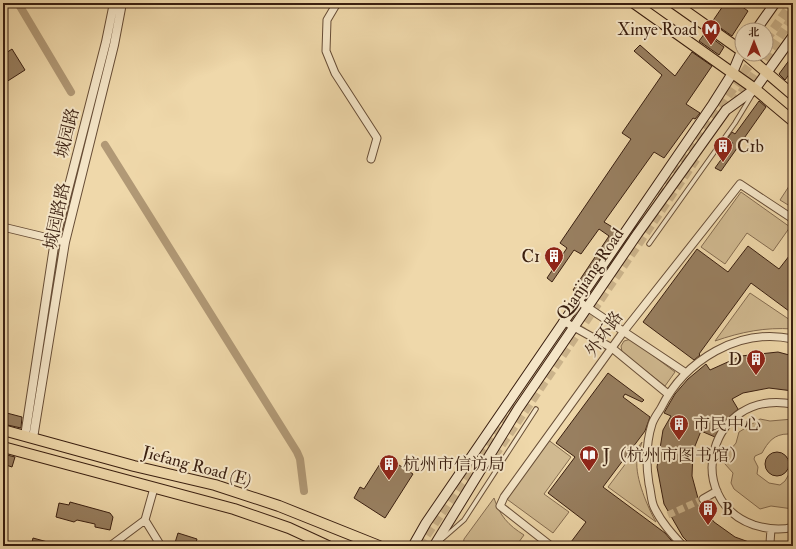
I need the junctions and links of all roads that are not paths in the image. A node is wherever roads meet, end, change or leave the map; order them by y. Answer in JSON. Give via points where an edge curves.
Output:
{"nodes":[{"id":1,"x":114,"y":3,"type":"edge"},
{"id":2,"x":122,"y":3,"type":"edge"},
{"id":3,"x":337,"y":3,"type":"edge"},
{"id":4,"x":634,"y":3,"type":"edge"},
{"id":5,"x":674,"y":3,"type":"edge"},
{"id":6,"x":775,"y":3,"type":"edge"},
{"id":7,"x":762,"y":22,"type":"edge"},
{"id":8,"x":793,"y":36,"type":"edge"},
{"id":9,"x":734,"y":44,"type":"edge"},
{"id":10,"x":737,"y":62,"type":"edge"},
{"id":11,"x":755,"y":62,"type":"edge"},
{"id":12,"x":732,"y":74,"type":"junction"},
{"id":13,"x":768,"y":74,"type":"junction"},
{"id":14,"x":755,"y":89,"type":"junction"},
{"id":15,"x":793,"y":95,"type":"edge"},
{"id":16,"x":793,"y":121,"type":"edge"},
{"id":17,"x":372,"y":159,"type":"dead end"},
{"id":18,"x":793,"y":219,"type":"edge"},
{"id":19,"x":3,"y":227,"type":"edge"},
{"id":20,"x":55,"y":240,"type":"junction"},
{"id":21,"x":65,"y":242,"type":"junction"},
{"id":22,"x":649,"y":244,"type":"dead end"},
{"id":23,"x":578,"y":301,"type":"junction"},
{"id":24,"x":587,"y":307,"type":"junction"},
{"id":25,"x":563,"y":321,"type":"junction"},
{"id":26,"x":574,"y":327,"type":"junction"},
{"id":27,"x":624,"y":331,"type":"junction"},
{"id":28,"x":793,"y":339,"type":"edge"},
{"id":29,"x":612,"y":348,"type":"junction"},
{"id":30,"x":686,"y":373,"type":"junction"},
{"id":31,"x":668,"y":394,"type":"junction"},
{"id":32,"x":793,"y":404,"type":"edge"},
{"id":33,"x":536,"y":409,"type":"dead end"},
{"id":34,"x":3,"y":430,"type":"edge"},
{"id":35,"x":29,"y":437,"type":"junction"},
{"id":36,"x":3,"y":447,"type":"edge"},
{"id":37,"x":154,"y":488,"type":"junction"},
{"id":38,"x":717,"y":491,"type":"junction"},
{"id":39,"x":704,"y":499,"type":"tunnel mouth"},
{"id":40,"x":145,"y":520,"type":"junction"},
{"id":41,"x":793,"y":527,"type":"edge"},
{"id":42,"x":771,"y":529,"type":"junction"},
{"id":43,"x":770,"y":542,"type":"dead end"},
{"id":44,"x":110,"y":546,"type":"edge"},
{"id":45,"x":162,"y":546,"type":"edge"},
{"id":46,"x":328,"y":546,"type":"edge"},
{"id":47,"x":379,"y":546,"type":"edge"},
{"id":48,"x":414,"y":546,"type":"edge"},
{"id":49,"x":434,"y":546,"type":"edge"},
{"id":50,"x":551,"y":546,"type":"edge"},
{"id":51,"x":683,"y":546,"type":"edge"}],
"edges":[{"from":1,"to":20,"type":"street","name":"城园路"},
{"from":2,"to":21,"type":"street","name":"城园路路"},
{"from":3,"to":17,"type":"street","via":[[326,20],[326,51],[335,73],[377,138]]},
{"from":4,"to":12,"type":"main road"},
{"from":5,"to":9,"type":"main road"},
{"from":6,"to":7,"type":"main road"},
{"from":8,"to":13,"type":"main road","name":"Qianjiang Road"},
{"from":10,"to":12,"type":"main road","name":"Qianjiang Road"},
{"from":11,"to":13,"type":"main road"},
{"from":12,"to":14,"type":"main road"},
{"from":12,"to":23,"type":"main road","name":"Qianjiang Road"},
{"from":13,"to":14,"type":"main road","name":"Qianjiang Road"},
{"from":13,"to":15,"type":"main road"},
{"from":14,"to":16,"type":"main road"},
{"from":14,"to":22,"type":"lane","via":[[735,123]]},
{"from":14,"to":24,"type":"main road","name":"Qianjiang Road","via":[[726,110]]},
{"from":18,"to":27,"type":"street","name":"外环路","via":[[740,184]]},
{"from":19,"to":20,"type":"street"},
{"from":20,"to":21,"type":"street"},
{"from":20,"to":35,"type":"street","name":"城园路"},
{"from":21,"to":35,"type":"street","name":"城园路路"},
{"from":23,"to":24,"type":"street"},
{"from":23,"to":25,"type":"main road","name":"Qianjiang Road"},
{"from":24,"to":26,"type":"main road","name":"Qianjiang Road"},
{"from":24,"to":27,"type":"street"},
{"from":25,"to":26,"type":"street"},
{"from":25,"to":48,"type":"main road","name":"Qianjiang Road","via":[[426,523]]},
{"from":26,"to":29,"type":"street"},
{"from":26,"to":49,"type":"main road","name":"Qianjiang Road","via":[[518,409]]},
{"from":27,"to":29,"type":"street","name":"外环路"},
{"from":27,"to":30,"type":"street"},
{"from":28,"to":30,"type":"street","via":[[780,336],[739,341],[702,358]]},
{"from":29,"to":31,"type":"street"},
{"from":29,"to":50,"type":"street","name":"外环路","via":[[500,506]]},
{"from":30,"to":31,"type":"street"},
{"from":31,"to":51,"type":"street","via":[[652,424],[646,465],[654,507],[664,517],[670,532]]},
{"from":32,"to":38,"type":"street","via":[[778,401],[756,404],[737,414],[723,430],[714,449],[712,463]]},
{"from":33,"to":49,"type":"lane","via":[[464,520]]},
{"from":34,"to":35,"type":"main road","name":"Jiefang Road (E)"},
{"from":35,"to":47,"type":"main road","name":"Jiefang Road (E)","via":[[215,485],[279,506]]},
{"from":36,"to":37,"type":"main road","name":"Jiefang Road (E)"},
{"from":37,"to":40,"type":"street"},
{"from":37,"to":46,"type":"main road","name":"Jiefang Road (E)","via":[[234,509],[289,528]]},
{"from":38,"to":39,"type":"street"},
{"from":38,"to":42,"type":"street","via":[[729,509],[746,522]]},
{"from":40,"to":44,"type":"street"},
{"from":40,"to":45,"type":"street"},
{"from":41,"to":42,"type":"street"},
{"from":42,"to":43,"type":"street"}]}
